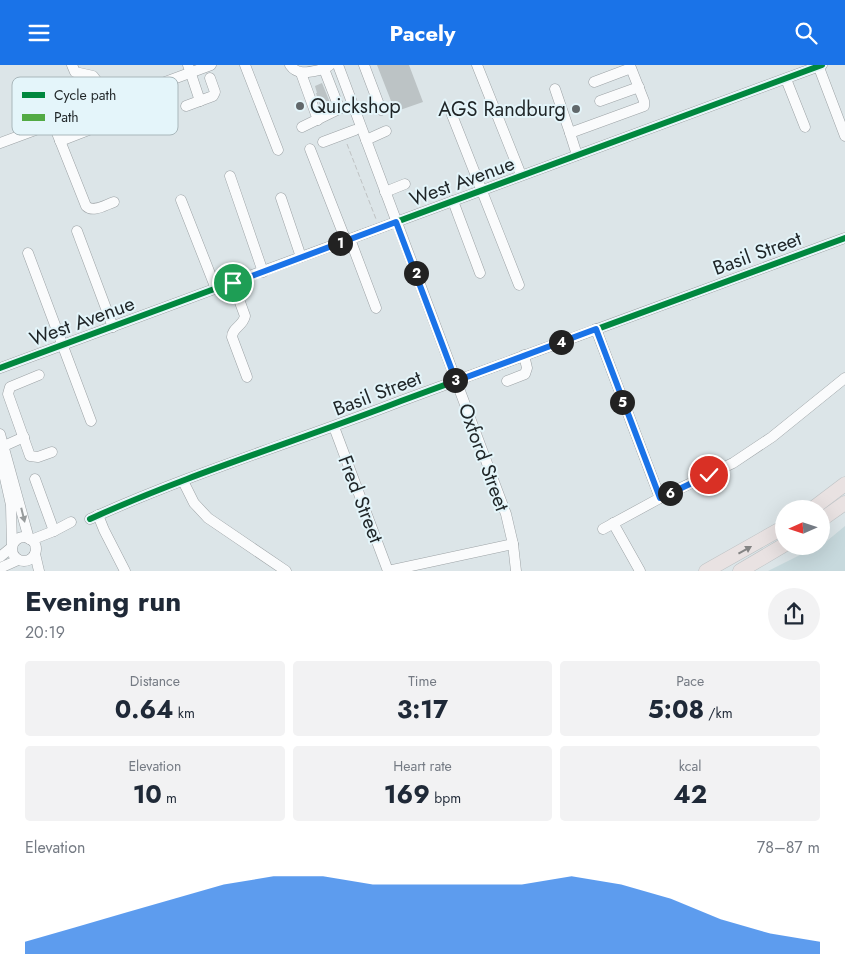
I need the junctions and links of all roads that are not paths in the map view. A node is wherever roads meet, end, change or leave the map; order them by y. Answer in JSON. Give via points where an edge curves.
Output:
{"nodes":[{"id":1,"x":72,"y":65,"type":"edge"},
{"id":2,"x":211,"y":65,"type":"edge"},
{"id":3,"x":245,"y":65,"type":"edge"},
{"id":4,"x":290,"y":65,"type":"edge"},
{"id":5,"x":338,"y":65,"type":"edge"},
{"id":6,"x":364,"y":65,"type":"edge"},
{"id":7,"x":477,"y":65,"type":"edge"},
{"id":8,"x":820,"y":65,"type":"edge"},
{"id":9,"x":327,"y":67,"type":"edge"},
{"id":10,"x":189,"y":69,"type":"edge"},
{"id":11,"x":301,"y":73,"type":"junction"},
{"id":12,"x":94,"y":77,"type":"edge"},
{"id":13,"x":170,"y":77,"type":"edge"},
{"id":14,"x":210,"y":78,"type":"dead end"},
{"id":15,"x":786,"y":79,"type":"junction"},
{"id":16,"x":594,"y":82,"type":"dead end"},
{"id":17,"x":639,"y":87,"type":"junction"},
{"id":18,"x":555,"y":89,"type":"dead end"},
{"id":19,"x":200,"y":101,"type":"junction"},
{"id":20,"x":600,"y":101,"type":"dead end"},
{"id":21,"x":186,"y":106,"type":"dead end"},
{"id":22,"x":354,"y":107,"type":"junction"},
{"id":23,"x":340,"y":109,"type":"junction"},
{"id":24,"x":380,"y":110,"type":"dead end"},
{"id":25,"x":452,"y":115,"type":"dead end"},
{"id":26,"x":318,"y":120,"type":"junction"},
{"id":27,"x":302,"y":127,"type":"dead end"},
{"id":28,"x":805,"y":127,"type":"dead end"},
{"id":29,"x":356,"y":130,"type":"dead end"},
{"id":30,"x":386,"y":131,"type":"dead end"},
{"id":31,"x":570,"y":133,"type":"junction"},
{"id":32,"x":18,"y":135,"type":"edge"},
{"id":33,"x":58,"y":135,"type":"edge"},
{"id":34,"x":76,"y":135,"type":"edge"},
{"id":35,"x":845,"y":136,"type":"edge"},
{"id":36,"x":366,"y":140,"type":"junction"},
{"id":37,"x":1,"y":141,"type":"edge"},
{"id":38,"x":60,"y":141,"type":"junction"},
{"id":39,"x":323,"y":142,"type":"dead end"},
{"id":40,"x":310,"y":149,"type":"dead end"},
{"id":41,"x":278,"y":150,"type":"dead end"},
{"id":42,"x":577,"y":155,"type":"junction"},
{"id":43,"x":522,"y":175,"type":"junction"},
{"id":44,"x":230,"y":177,"type":"dead end"},
{"id":45,"x":405,"y":184,"type":"dead end"},
{"id":46,"x":482,"y":190,"type":"junction"},
{"id":47,"x":385,"y":192,"type":"junction"},
{"id":48,"x":281,"y":198,"type":"dead end"},
{"id":49,"x":181,"y":200,"type":"dead end"},
{"id":50,"x":114,"y":201,"type":"dead end"},
{"id":51,"x":453,"y":201,"type":"junction"},
{"id":52,"x":396,"y":222,"type":"junction"},
{"id":53,"x":77,"y":231,"type":"dead end"},
{"id":54,"x":845,"y":238,"type":"edge"},
{"id":55,"x":348,"y":240,"type":"junction"},
{"id":56,"x":28,"y":253,"type":"dead end"},
{"id":57,"x":301,"y":257,"type":"junction"},
{"id":58,"x":263,"y":272,"type":"junction"},
{"id":59,"x":480,"y":273,"type":"dead end"},
{"id":60,"x":233,"y":283,"type":"junction"},
{"id":61,"x":520,"y":285,"type":"dead end"},
{"id":62,"x":216,"y":289,"type":"junction"},
{"id":63,"x":376,"y":308,"type":"dead end"},
{"id":64,"x":113,"y":327,"type":"junction"},
{"id":65,"x":596,"y":329,"type":"junction"},
{"id":66,"x":62,"y":346,"type":"junction"},
{"id":67,"x":524,"y":355,"type":"junction"},
{"id":68,"x":0,"y":368,"type":"edge"},
{"id":69,"x":39,"y":375,"type":"dead end"},
{"id":70,"x":247,"y":377,"type":"dead end"},
{"id":71,"x":845,"y":378,"type":"edge"},
{"id":72,"x":456,"y":381,"type":"junction"},
{"id":73,"x":508,"y":381,"type":"dead end"},
{"id":74,"x":91,"y":421,"type":"dead end"},
{"id":75,"x":334,"y":427,"type":"junction"},
{"id":76,"x":0,"y":434,"type":"edge"},
{"id":77,"x":24,"y":437,"type":"junction"},
{"id":78,"x":4,"y":446,"type":"junction"},
{"id":79,"x":52,"y":452,"type":"dead end"},
{"id":80,"x":0,"y":457,"type":"edge"},
{"id":81,"x":35,"y":479,"type":"dead end"},
{"id":82,"x":183,"y":481,"type":"junction"},
{"id":83,"x":845,"y":484,"type":"edge"},
{"id":84,"x":660,"y":498,"type":"junction"},
{"id":85,"x":824,"y":500,"type":"edge"},
{"id":86,"x":845,"y":503,"type":"edge"},
{"id":87,"x":830,"y":514,"type":"edge"},
{"id":88,"x":71,"y":522,"type":"dead end"},
{"id":89,"x":612,"y":523,"type":"junction"},
{"id":90,"x":603,"y":529,"type":"dead end"},
{"id":91,"x":54,"y":531,"type":"junction"},
{"id":92,"x":775,"y":532,"type":"edge"},
{"id":93,"x":30,"y":540,"type":"junction"},
{"id":94,"x":513,"y":544,"type":"junction"},
{"id":95,"x":12,"y":547,"type":"junction"},
{"id":96,"x":775,"y":550,"type":"edge"},
{"id":97,"x":35,"y":554,"type":"junction"},
{"id":98,"x":0,"y":557,"type":"edge"},
{"id":99,"x":19,"y":560,"type":"junction"},
{"id":100,"x":0,"y":568,"type":"edge"},
{"id":101,"x":26,"y":571,"type":"edge"},
{"id":102,"x":39,"y":571,"type":"edge"},
{"id":103,"x":125,"y":571,"type":"edge"},
{"id":104,"x":286,"y":571,"type":"edge"},
{"id":105,"x":388,"y":571,"type":"edge"},
{"id":106,"x":516,"y":571,"type":"edge"},
{"id":107,"x":640,"y":571,"type":"edge"},
{"id":108,"x":706,"y":571,"type":"edge"},
{"id":109,"x":740,"y":571,"type":"edge"}],
"edges":[{"from":1,"to":12,"type":"street","via":[[75,72]]},
{"from":2,"to":10,"type":"street"},
{"from":3,"to":41,"type":"street"},
{"from":4,"to":11,"type":"street"},
{"from":5,"to":22,"type":"street","name":"Oxford Street"},
{"from":6,"to":24,"type":"street"},
{"from":7,"to":43,"type":"street"},
{"from":8,"to":15,"type":"street","name":"West Avenue"},
{"from":8,"to":35,"type":"street"},
{"from":9,"to":11,"type":"street"},
{"from":9,"to":23,"type":"street"},
{"from":10,"to":13,"type":"street"},
{"from":10,"to":19,"type":"street"},
{"from":11,"to":26,"type":"street"},
{"from":14,"to":19,"type":"street","via":[[214,94]]},
{"from":15,"to":28,"type":"street"},
{"from":15,"to":42,"type":"street","name":"West Avenue"},
{"from":16,"to":17,"type":"street","via":[[630,68]]},
{"from":17,"to":20,"type":"street"},
{"from":17,"to":31,"type":"street","via":[[644,104],[642,108]]},
{"from":18,"to":31,"type":"street"},
{"from":19,"to":21,"type":"street"},
{"from":22,"to":23,"type":"street"},
{"from":22,"to":36,"type":"street","name":"Oxford Street"},
{"from":23,"to":26,"type":"street"},
{"from":25,"to":46,"type":"street"},
{"from":26,"to":27,"type":"street"},
{"from":29,"to":39,"type":"street"},
{"from":30,"to":36,"type":"street"},
{"from":31,"to":42,"type":"street"},
{"from":32,"to":37,"type":"street"},
{"from":33,"to":38,"type":"street"},
{"from":34,"to":38,"type":"street"},
{"from":36,"to":47,"type":"street","name":"Oxford Street"},
{"from":38,"to":50,"type":"street","via":[[88,209]]},
{"from":40,"to":55,"type":"street"},
{"from":42,"to":43,"type":"street","name":"West Avenue"},
{"from":43,"to":46,"type":"street","name":"West Avenue"},
{"from":44,"to":58,"type":"street"},
{"from":45,"to":47,"type":"street"},
{"from":46,"to":51,"type":"street","name":"West Avenue"},
{"from":46,"to":61,"type":"street"},
{"from":47,"to":52,"type":"street","name":"Oxford Street"},
{"from":48,"to":57,"type":"street"},
{"from":49,"to":62,"type":"street"},
{"from":51,"to":52,"type":"street","name":"West Avenue"},
{"from":51,"to":59,"type":"street"},
{"from":52,"to":55,"type":"street","name":"West Avenue"},
{"from":52,"to":72,"type":"street","name":"Oxford Street"},
{"from":53,"to":64,"type":"street"},
{"from":54,"to":65,"type":"street","name":"Basil Street"},
{"from":55,"to":57,"type":"street","name":"West Avenue"},
{"from":55,"to":63,"type":"street"},
{"from":56,"to":66,"type":"street"},
{"from":57,"to":58,"type":"street","name":"West Avenue"},
{"from":58,"to":60,"type":"street","name":"West Avenue"},
{"from":60,"to":62,"type":"street","name":"West Avenue"},
{"from":60,"to":70,"type":"street","via":[[246,316],[232,337]]},
{"from":62,"to":64,"type":"street","name":"West Avenue"},
{"from":64,"to":66,"type":"street","name":"West Avenue"},
{"from":65,"to":67,"type":"street","name":"Basil Street"},
{"from":65,"to":84,"type":"street"},
{"from":66,"to":68,"type":"street","name":"West Avenue"},
{"from":66,"to":74,"type":"street"},
{"from":67,"to":72,"type":"street","name":"Basil Street"},
{"from":67,"to":73,"type":"street","via":[[525,374]]},
{"from":69,"to":77,"type":"street","via":[[8,390]]},
{"from":71,"to":84,"type":"street","via":[[772,437],[739,459]]},
{"from":72,"to":75,"type":"street","name":"Basil Street"},
{"from":72,"to":94,"type":"street","name":"Oxford Street","via":[[506,513]]},
{"from":75,"to":82,"type":"street","name":"Basil Street"},
{"from":75,"to":105,"type":"street","name":"Fred Street"},
{"from":76,"to":78,"type":"street"},
{"from":77,"to":78,"type":"street"},
{"from":77,"to":79,"type":"street","via":[[30,456]]},
{"from":78,"to":93,"type":"street","one_way":true},
{"from":80,"to":95,"type":"street","via":[[10,505]]},
{"from":81,"to":91,"type":"street"},
{"from":82,"to":103,"type":"street","name":"Basil Street","via":[[94,517]]},
{"from":82,"to":104,"type":"street","via":[[194,503],[208,518]]},
{"from":83,"to":85,"type":"main road"},
{"from":84,"to":89,"type":"street"},
{"from":86,"to":87,"type":"main road"},
{"from":88,"to":91,"type":"street"},
{"from":89,"to":90,"type":"street"},
{"from":89,"to":107,"type":"street"},
{"from":91,"to":93,"type":"street"},
{"from":108,"to":92,"type":"main road","one_way":true},
{"from":93,"to":95,"type":"street","via":[[19,539]]},
{"from":93,"to":97,"type":"street","via":[[35,545]]},
{"from":94,"to":105,"type":"street"},
{"from":94,"to":106,"type":"street","name":"Oxford Street"},
{"from":95,"to":98,"type":"street"},
{"from":95,"to":99,"type":"street"},
{"from":96,"to":109,"type":"main road"},
{"from":97,"to":99,"type":"street","via":[[30,560]]},
{"from":97,"to":102,"type":"street"},
{"from":99,"to":100,"type":"street"},
{"from":99,"to":101,"type":"street"}]}
